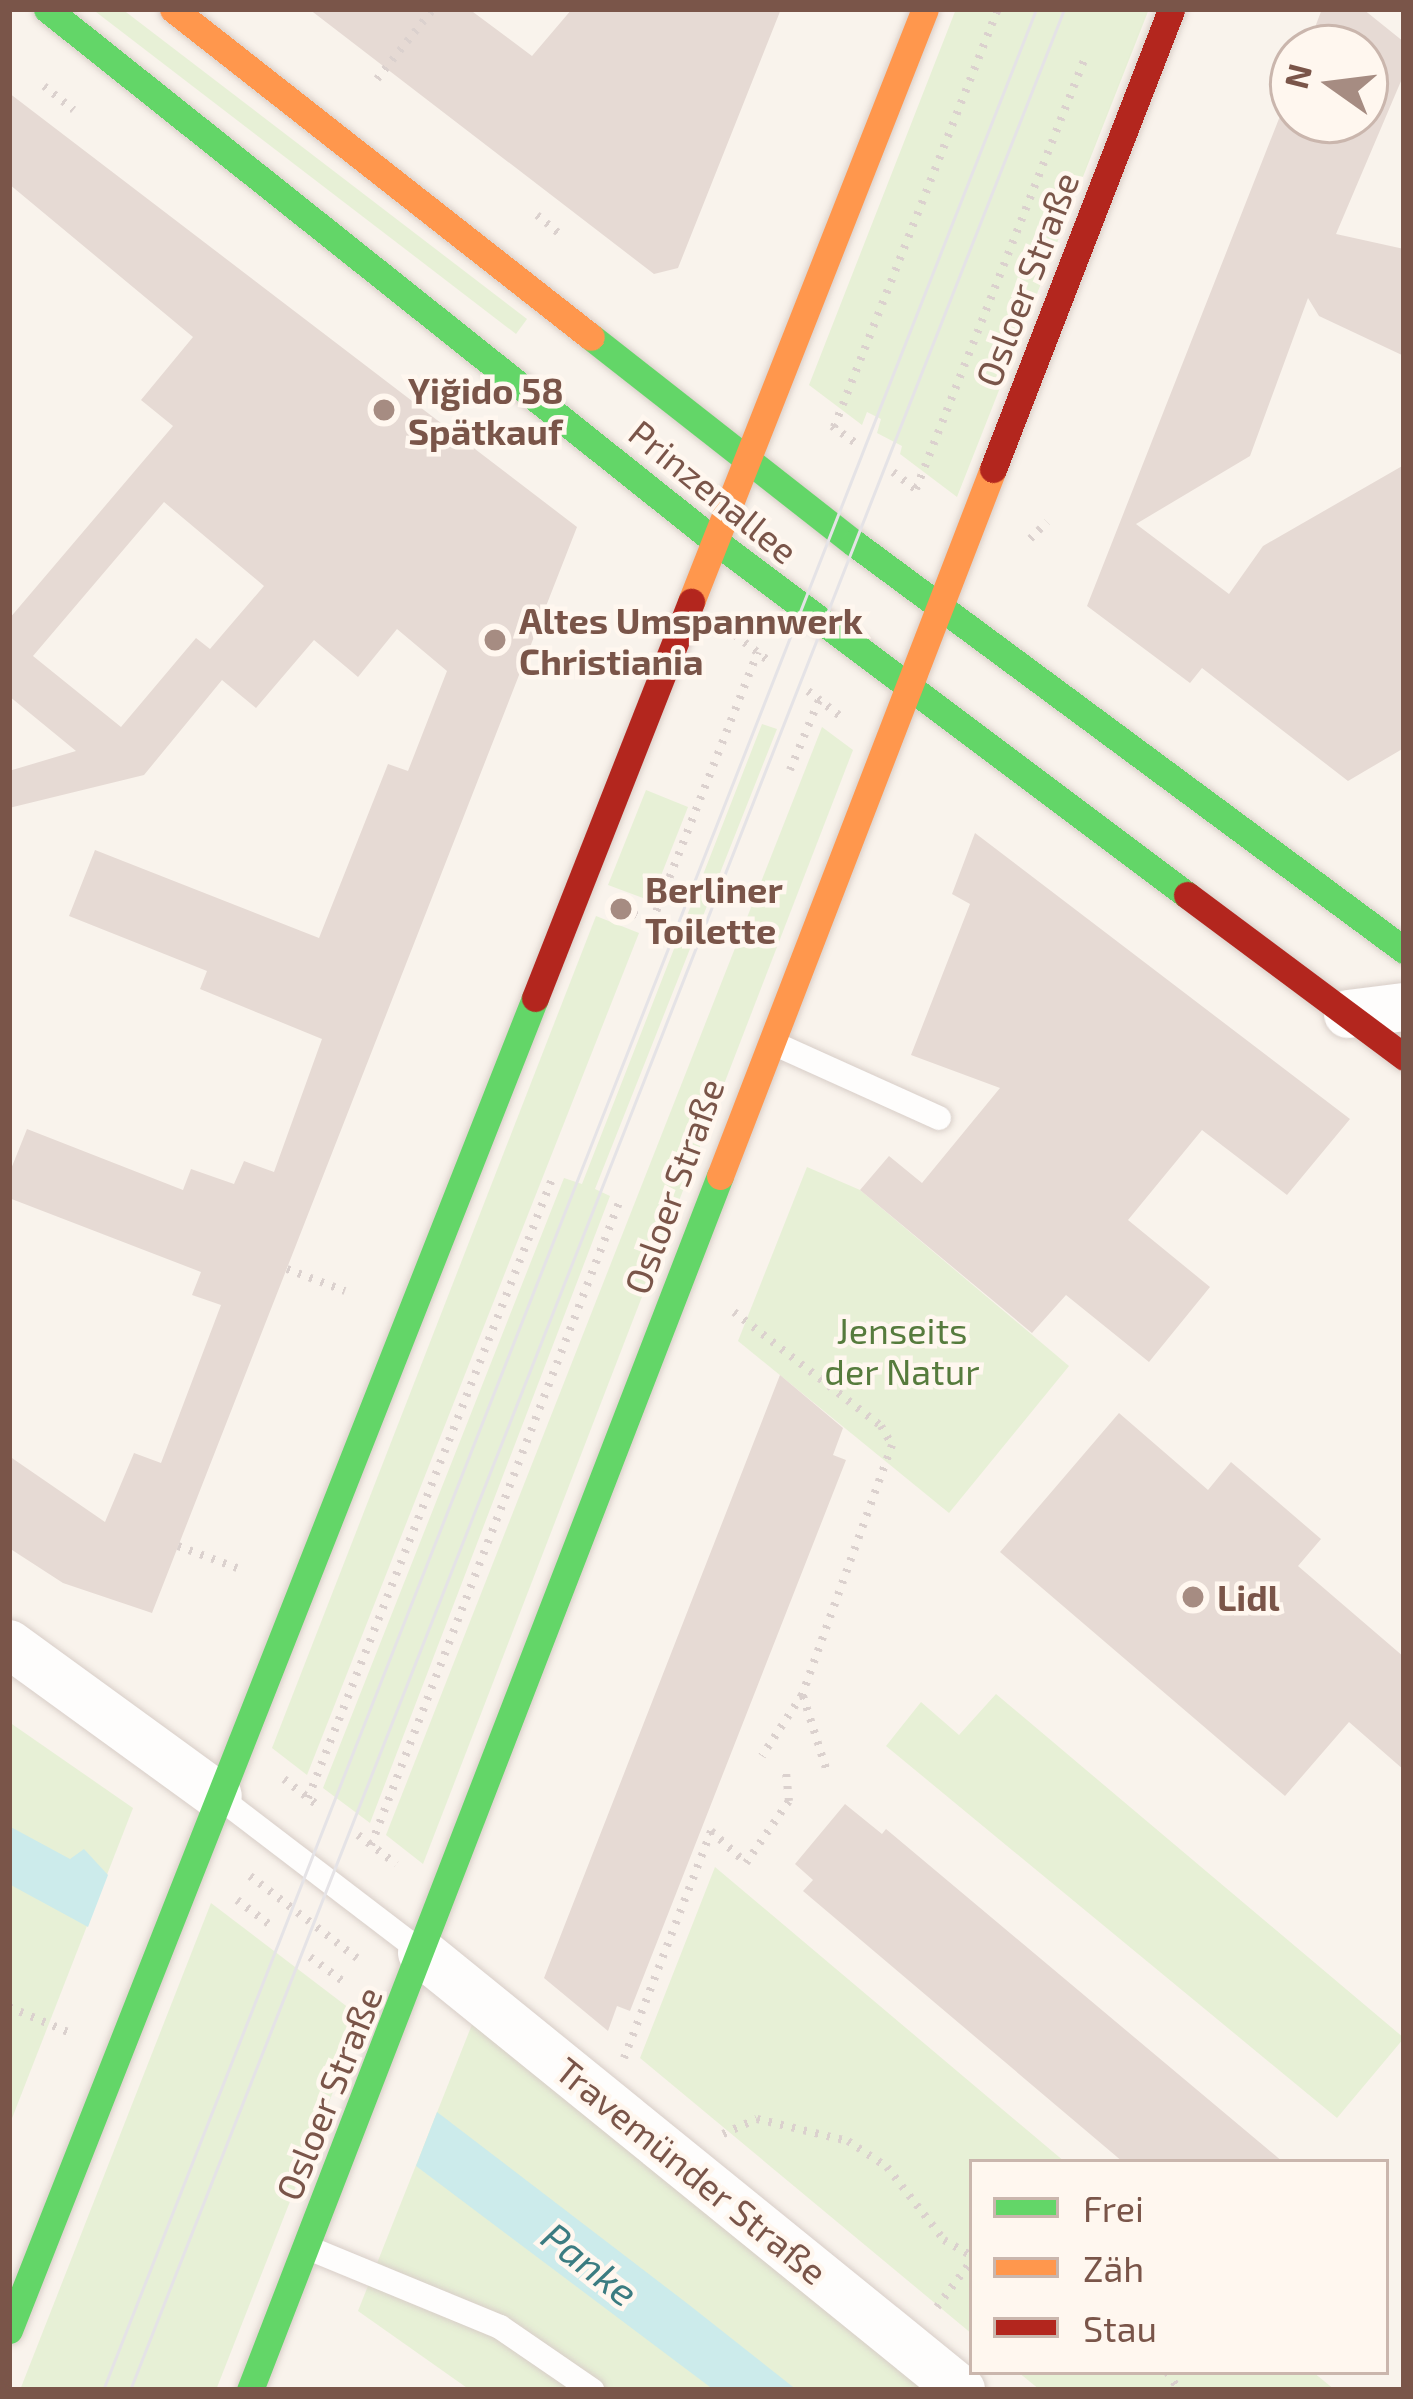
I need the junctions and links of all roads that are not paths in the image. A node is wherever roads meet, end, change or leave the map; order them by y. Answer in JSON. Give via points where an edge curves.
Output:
{"nodes":[{"id":1,"x":47,"y":9,"type":"edge"},
{"id":2,"x":173,"y":9,"type":"edge"},
{"id":3,"x":925,"y":9,"type":"edge"},
{"id":4,"x":1171,"y":9,"type":"edge"},
{"id":5,"x":743,"y":458,"type":"junction"},
{"id":6,"x":711,"y":538,"type":"junction"},
{"id":7,"x":936,"y":605,"type":"junction"},
{"id":8,"x":904,"y":685,"type":"junction"},
{"id":9,"x":1404,"y":950,"type":"edge"},
{"id":10,"x":1404,"y":1006,"type":"edge"},
{"id":11,"x":1348,"y":1014,"type":"junction"},
{"id":12,"x":766,"y":1040,"type":"junction"},
{"id":13,"x":1404,"y":1057,"type":"edge"},
{"id":14,"x":938,"y":1118,"type":"dead end"},
{"id":15,"x":9,"y":1644,"type":"edge"},
{"id":16,"x":218,"y":1796,"type":"junction"},
{"id":17,"x":422,"y":1952,"type":"junction"},
{"id":18,"x":306,"y":2247,"type":"junction"},
{"id":19,"x":9,"y":2330,"type":"edge"},
{"id":20,"x":250,"y":2390,"type":"edge"},
{"id":21,"x":592,"y":2390,"type":"edge"},
{"id":22,"x":961,"y":2390,"type":"edge"}],
"edges":[{"from":1,"to":6,"type":"main road","name":"Prinzenallee","via":[[531,378]]},
{"from":2,"to":5,"type":"main road","name":"Prinzenallee","via":[[568,332]]},
{"from":3,"to":5,"type":"main road"},
{"from":4,"to":7,"type":"main road","name":"Osloer Straße"},
{"from":5,"to":6,"type":"main road"},
{"from":5,"to":7,"type":"main road","name":"Prinzenallee"},
{"from":6,"to":8,"type":"main road","name":"Prinzenallee"},
{"from":6,"to":16,"type":"main road"},
{"from":7,"to":8,"type":"main road","name":"Osloer Straße"},
{"from":7,"to":9,"type":"main road","name":"Prinzenallee"},
{"from":8,"to":11,"type":"main road","name":"Prinzenallee"},
{"from":8,"to":12,"type":"main road","name":"Osloer Straße"},
{"from":10,"to":11,"type":"street"},
{"from":11,"to":13,"type":"main road","name":"Prinzenallee"},
{"from":12,"to":14,"type":"lane"},
{"from":12,"to":17,"type":"main road","name":"Osloer Straße"},
{"from":15,"to":16,"type":"street"},
{"from":16,"to":17,"type":"lane"},
{"from":16,"to":19,"type":"main road"},
{"from":17,"to":18,"type":"main road","name":"Osloer Straße"},
{"from":17,"to":22,"type":"street","name":"Travemünder Straße"},
{"from":18,"to":20,"type":"main road","name":"Osloer Straße"},
{"from":18,"to":21,"type":"lane","via":[[500,2327]]}]}
